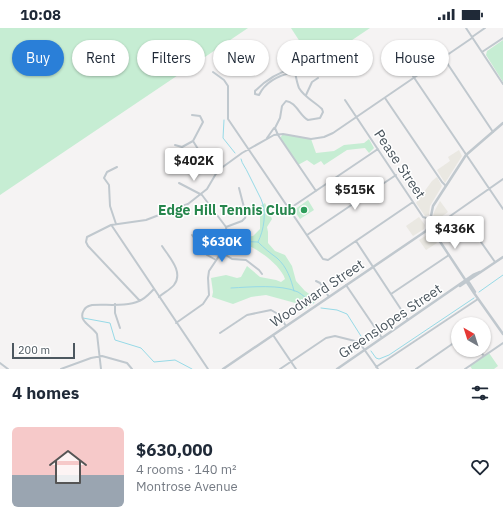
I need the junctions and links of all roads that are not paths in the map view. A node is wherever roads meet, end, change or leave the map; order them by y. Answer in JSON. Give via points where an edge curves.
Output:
{"nodes":[{"id":1,"x":466,"y":28,"type":"edge"},
{"id":2,"x":485,"y":28,"type":"edge"},
{"id":3,"x":472,"y":38,"type":"junction"},
{"id":4,"x":503,"y":38,"type":"edge"},
{"id":5,"x":482,"y":52,"type":"junction"},
{"id":6,"x":449,"y":67,"type":"edge"},
{"id":7,"x":277,"y":74,"type":"edge"},
{"id":8,"x":218,"y":76,"type":"edge"},
{"id":9,"x":283,"y":76,"type":"edge"},
{"id":10,"x":295,"y":76,"type":"edge"},
{"id":11,"x":318,"y":78,"type":"dead end"},
{"id":12,"x":414,"y":78,"type":"junction"},
{"id":13,"x":503,"y":84,"type":"edge"},
{"id":14,"x":306,"y":95,"type":"junction"},
{"id":15,"x":385,"y":98,"type":"junction"},
{"id":16,"x":345,"y":100,"type":"dead end"},
{"id":17,"x":192,"y":115,"type":"dead end"},
{"id":18,"x":357,"y":117,"type":"junction"},
{"id":19,"x":503,"y":123,"type":"edge"},
{"id":20,"x":275,"y":128,"type":"junction"},
{"id":21,"x":493,"y":132,"type":"junction"},
{"id":22,"x":278,"y":134,"type":"junction"},
{"id":23,"x":267,"y":139,"type":"junction"},
{"id":24,"x":193,"y":141,"type":"junction"},
{"id":25,"x":175,"y":145,"type":"dead end"},
{"id":26,"x":378,"y":149,"type":"junction"},
{"id":27,"x":248,"y":150,"type":"junction"},
{"id":28,"x":466,"y":155,"type":"junction"},
{"id":29,"x":117,"y":167,"type":"dead end"},
{"id":30,"x":216,"y":174,"type":"junction"},
{"id":31,"x":396,"y":175,"type":"junction"},
{"id":32,"x":503,"y":180,"type":"edge"},
{"id":33,"x":179,"y":183,"type":"dead end"},
{"id":34,"x":446,"y":186,"type":"junction"},
{"id":35,"x":239,"y":188,"type":"dead end"},
{"id":36,"x":489,"y":189,"type":"junction"},
{"id":37,"x":316,"y":191,"type":"junction"},
{"id":38,"x":202,"y":194,"type":"junction"},
{"id":39,"x":413,"y":202,"type":"junction"},
{"id":40,"x":289,"y":209,"type":"junction"},
{"id":41,"x":503,"y":209,"type":"edge"},
{"id":42,"x":430,"y":219,"type":"junction"},
{"id":43,"x":116,"y":224,"type":"junction"},
{"id":44,"x":111,"y":225,"type":"junction"},
{"id":45,"x":226,"y":227,"type":"junction"},
{"id":46,"x":431,"y":228,"type":"junction"},
{"id":47,"x":474,"y":232,"type":"dead end"},
{"id":48,"x":192,"y":235,"type":"dead end"},
{"id":49,"x":307,"y":235,"type":"junction"},
{"id":50,"x":356,"y":241,"type":"junction"},
{"id":51,"x":162,"y":246,"type":"dead end"},
{"id":52,"x":221,"y":252,"type":"junction"},
{"id":53,"x":449,"y":255,"type":"junction"},
{"id":54,"x":503,"y":257,"type":"edge"},
{"id":55,"x":216,"y":260,"type":"junction"},
{"id":56,"x":495,"y":262,"type":"junction"},
{"id":57,"x":373,"y":267,"type":"junction"},
{"id":58,"x":262,"y":274,"type":"dead end"},
{"id":59,"x":316,"y":281,"type":"dead end"},
{"id":60,"x":467,"y":281,"type":"junction"},
{"id":61,"x":346,"y":285,"type":"junction"},
{"id":62,"x":154,"y":289,"type":"junction"},
{"id":63,"x":390,"y":294,"type":"junction"},
{"id":64,"x":159,"y":297,"type":"junction"},
{"id":65,"x":329,"y":297,"type":"junction"},
{"id":66,"x":478,"y":299,"type":"junction"},
{"id":67,"x":140,"y":301,"type":"junction"},
{"id":68,"x":115,"y":304,"type":"junction"},
{"id":69,"x":408,"y":320,"type":"junction"},
{"id":70,"x":176,"y":323,"type":"junction"},
{"id":71,"x":286,"y":326,"type":"junction"},
{"id":72,"x":120,"y":328,"type":"dead end"},
{"id":73,"x":498,"y":328,"type":"junction"},
{"id":74,"x":220,"y":333,"type":"dead end"},
{"id":75,"x":503,"y":334,"type":"edge"},
{"id":76,"x":273,"y":335,"type":"junction"},
{"id":77,"x":503,"y":337,"type":"edge"},
{"id":78,"x":382,"y":338,"type":"junction"},
{"id":79,"x":503,"y":343,"type":"edge"},
{"id":80,"x":451,"y":345,"type":"edge"},
{"id":81,"x":365,"y":350,"type":"junction"},
{"id":82,"x":491,"y":351,"type":"edge"},
{"id":83,"x":99,"y":356,"type":"junction"},
{"id":84,"x":483,"y":357,"type":"edge"},
{"id":85,"x":291,"y":362,"type":"junction"},
{"id":86,"x":0,"y":363,"type":"edge"},
{"id":87,"x":377,"y":368,"type":"edge"},
{"id":88,"x":8,"y":369,"type":"edge"},
{"id":89,"x":61,"y":369,"type":"edge"},
{"id":90,"x":101,"y":369,"type":"edge"},
{"id":91,"x":132,"y":369,"type":"edge"},
{"id":92,"x":208,"y":369,"type":"edge"},
{"id":93,"x":223,"y":369,"type":"edge"},
{"id":94,"x":280,"y":369,"type":"edge"},
{"id":95,"x":296,"y":369,"type":"edge"},
{"id":96,"x":337,"y":369,"type":"edge"},
{"id":97,"x":416,"y":369,"type":"edge"},
{"id":98,"x":465,"y":369,"type":"edge"}],
"edges":[{"from":1,"to":3,"type":"street"},
{"from":2,"to":3,"type":"street"},
{"from":3,"to":5,"type":"street"},
{"from":3,"to":12,"type":"street"},
{"from":4,"to":5,"type":"street"},
{"from":5,"to":13,"type":"street"},
{"from":6,"to":21,"type":"street"},
{"from":7,"to":9,"type":"street","via":[[259,87],[255,94],[259,95],[263,89]]},
{"from":8,"to":27,"type":"street","via":[[226,83],[228,90],[228,119]]},
{"from":10,"to":14,"type":"street","via":[[299,88]]},
{"from":11,"to":14,"type":"street","via":[[312,82]]},
{"from":12,"to":15,"type":"street"},
{"from":12,"to":28,"type":"street"},
{"from":14,"to":20,"type":"street","via":[[322,109],[322,117],[307,120],[292,103],[286,101]]},
{"from":15,"to":18,"type":"street"},
{"from":15,"to":34,"type":"street"},
{"from":16,"to":18,"type":"street","name":"Pease Street"},
{"from":17,"to":24,"type":"street","via":[[200,116],[203,122]]},
{"from":18,"to":22,"type":"street","via":[[334,133],[312,139]]},
{"from":18,"to":26,"type":"street","name":"Pease Street"},
{"from":19,"to":21,"type":"street"},
{"from":20,"to":22,"type":"street"},
{"from":20,"to":23,"type":"street"},
{"from":21,"to":28,"type":"street"},
{"from":22,"to":23,"type":"street"},
{"from":22,"to":37,"type":"street"},
{"from":23,"to":27,"type":"street"},
{"from":24,"to":25,"type":"street","via":[[182,147]]},
{"from":24,"to":30,"type":"street"},
{"from":26,"to":31,"type":"street","name":"Pease Street"},
{"from":26,"to":37,"type":"street"},
{"from":27,"to":30,"type":"street"},
{"from":27,"to":40,"type":"street"},
{"from":28,"to":34,"type":"street"},
{"from":28,"to":36,"type":"street"},
{"from":29,"to":43,"type":"street","via":[[107,172],[104,178],[109,185],[110,206]]},
{"from":30,"to":38,"type":"street"},
{"from":31,"to":39,"type":"street","name":"Pease Street"},
{"from":31,"to":49,"type":"street"},
{"from":32,"to":36,"type":"street","name":"Woodward Street"},
{"from":33,"to":38,"type":"street"},
{"from":34,"to":42,"type":"street","via":[[433,206]]},
{"from":35,"to":45,"type":"street","via":[[245,218]]},
{"from":36,"to":41,"type":"street"},
{"from":36,"to":46,"type":"street","name":"Woodward Street"},
{"from":37,"to":40,"type":"street"},
{"from":38,"to":43,"type":"street","via":[[188,204],[146,220]]},
{"from":38,"to":45,"type":"street"},
{"from":39,"to":42,"type":"street","name":"Pease Street","via":[[423,217]]},
{"from":39,"to":50,"type":"street"},
{"from":40,"to":49,"type":"street"},
{"from":42,"to":46,"type":"street"},
{"from":43,"to":44,"type":"street"},
{"from":44,"to":62,"type":"street"},
{"from":44,"to":67,"type":"street","via":[[87,237],[86,242]]},
{"from":45,"to":52,"type":"street","via":[[226,244]]},
{"from":46,"to":53,"type":"street"},
{"from":46,"to":57,"type":"street","name":"Woodward Street"},
{"from":47,"to":56,"type":"street"},
{"from":48,"to":55,"type":"street","via":[[207,254]]},
{"from":49,"to":50,"type":"street","via":[[325,260]]},
{"from":50,"to":57,"type":"street"},
{"from":51,"to":64,"type":"street","via":[[178,274],[174,286]]},
{"from":52,"to":55,"type":"street"},
{"from":52,"to":58,"type":"street","via":[[232,259],[246,260]]},
{"from":53,"to":60,"type":"street"},
{"from":53,"to":63,"type":"street"},
{"from":54,"to":56,"type":"street","name":"Greenslopes Street"},
{"from":55,"to":70,"type":"street","via":[[208,274],[207,300]]},
{"from":56,"to":60,"type":"street","name":"Greenslopes Street"},
{"from":57,"to":61,"type":"street","name":"Woodward Street"},
{"from":57,"to":63,"type":"street"},
{"from":59,"to":65,"type":"street"},
{"from":60,"to":66,"type":"street"},
{"from":60,"to":69,"type":"street","name":"Greenslopes Street"},
{"from":61,"to":65,"type":"street","name":"Woodward Street"},
{"from":61,"to":78,"type":"street"},
{"from":62,"to":64,"type":"street"},
{"from":62,"to":67,"type":"street"},
{"from":63,"to":69,"type":"street"},
{"from":64,"to":70,"type":"street"},
{"from":65,"to":71,"type":"street","name":"Woodward Street"},
{"from":66,"to":73,"type":"street"},
{"from":66,"to":87,"type":"street"},
{"from":67,"to":68,"type":"street"},
{"from":68,"to":72,"type":"street"},
{"from":68,"to":83,"type":"street","via":[[90,305],[83,312],[83,320],[97,334]]},
{"from":69,"to":78,"type":"street","name":"Greenslopes Street"},
{"from":70,"to":92,"type":"street"},
{"from":71,"to":74,"type":"street","via":[[278,314],[271,310],[247,315]]},
{"from":71,"to":76,"type":"street","name":"Woodward Street"},
{"from":73,"to":75,"type":"street"},
{"from":73,"to":77,"type":"street"},
{"from":76,"to":85,"type":"street"},
{"from":76,"to":93,"type":"street","name":"Woodward Street"},
{"from":78,"to":81,"type":"street","name":"Greenslopes Street"},
{"from":79,"to":82,"type":"street"},
{"from":80,"to":97,"type":"street"},
{"from":81,"to":85,"type":"street","via":[[357,341],[332,336]]},
{"from":81,"to":87,"type":"street"},
{"from":81,"to":96,"type":"street","name":"Greenslopes Street"},
{"from":83,"to":89,"type":"street"},
{"from":83,"to":90,"type":"street"},
{"from":83,"to":91,"type":"street","via":[[127,363]]},
{"from":84,"to":98,"type":"street"},
{"from":85,"to":94,"type":"street"},
{"from":85,"to":95,"type":"street"},
{"from":86,"to":88,"type":"street"}]}
